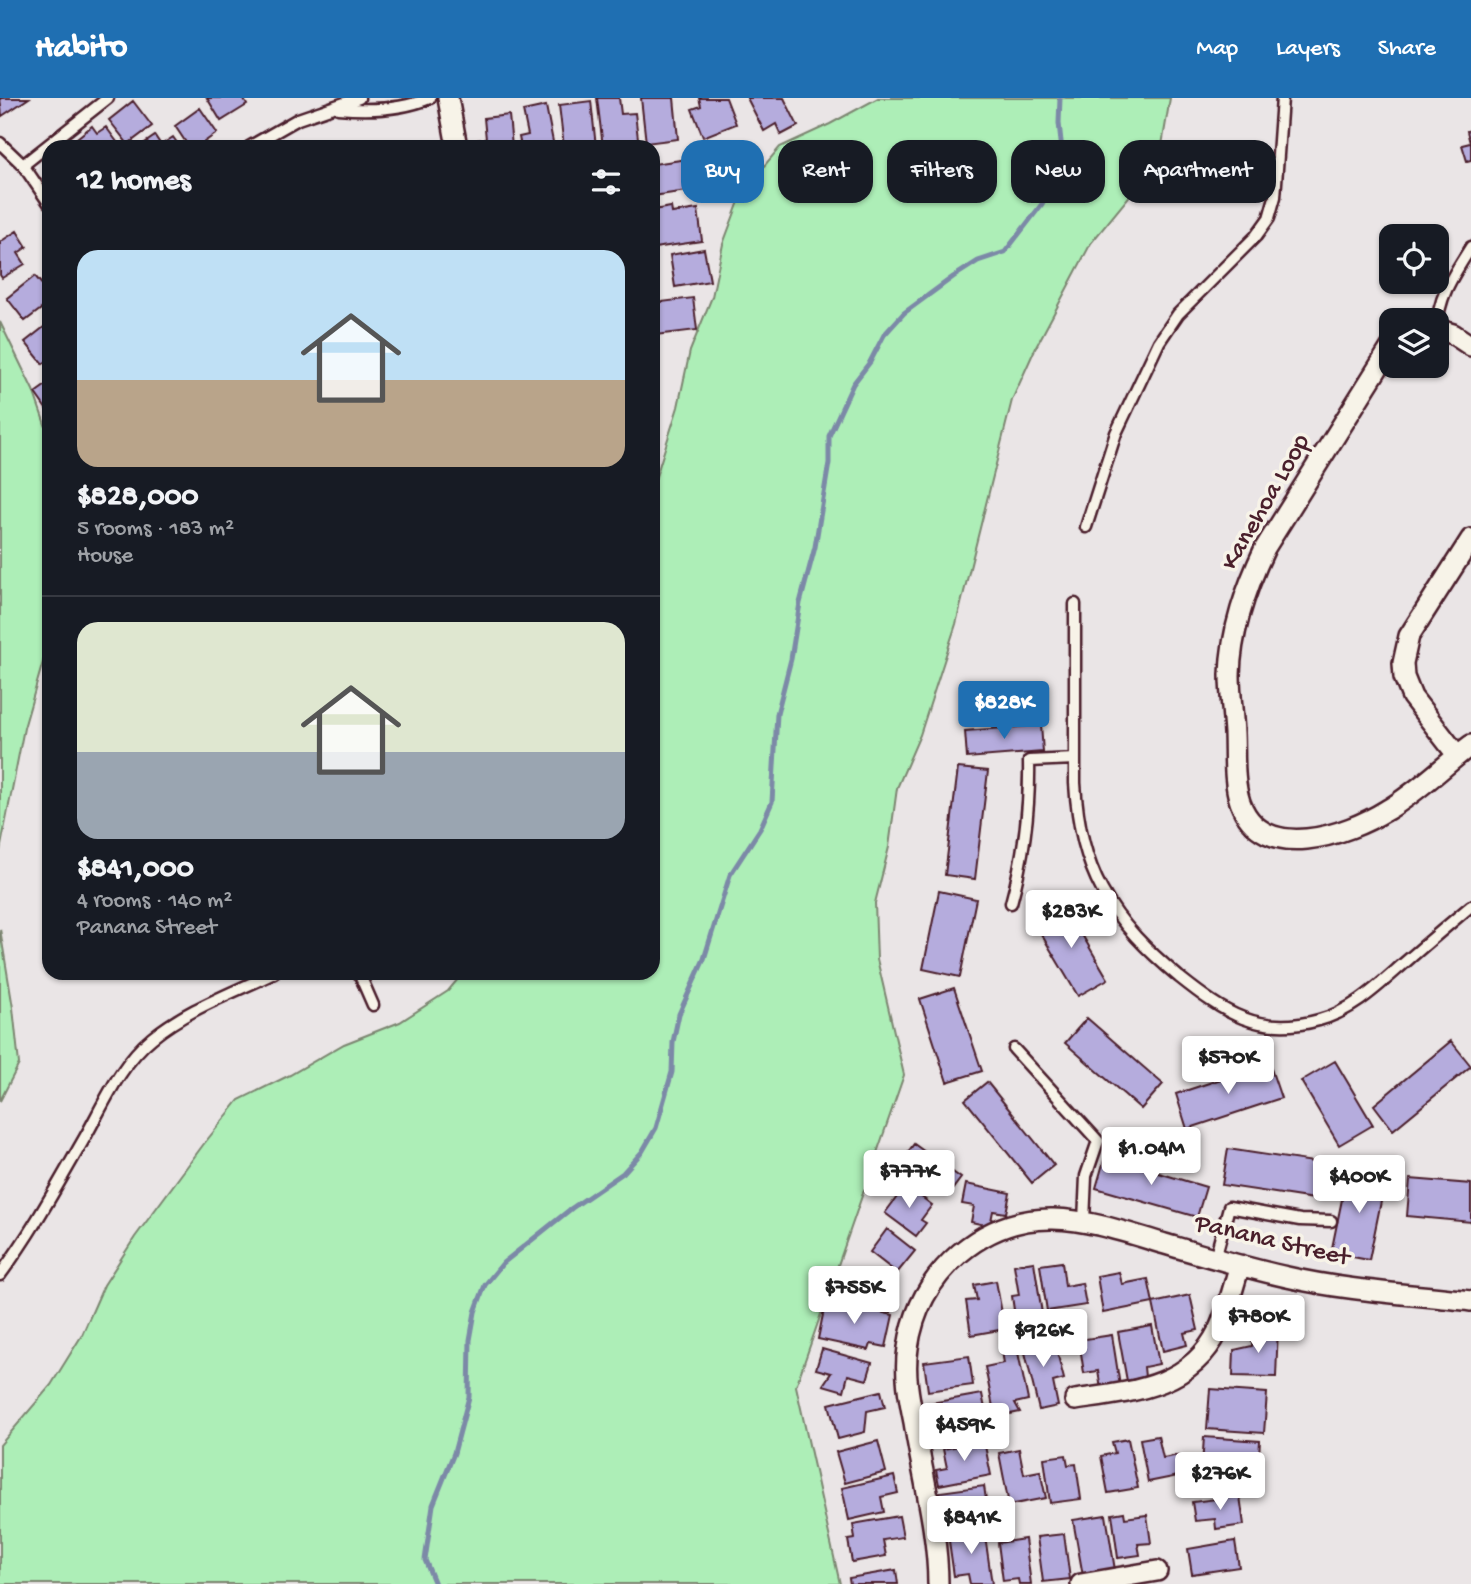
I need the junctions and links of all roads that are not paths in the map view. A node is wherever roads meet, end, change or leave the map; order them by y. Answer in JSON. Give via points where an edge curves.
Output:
{"nodes":[{"id":1,"x":108,"y":98,"type":"edge"},
{"id":2,"x":359,"y":98,"type":"edge"},
{"id":3,"x":430,"y":98,"type":"edge"},
{"id":4,"x":448,"y":98,"type":"edge"},
{"id":5,"x":1282,"y":98,"type":"edge"},
{"id":6,"x":334,"y":108,"type":"junction"},
{"id":7,"x":55,"y":140,"type":"edge"},
{"id":8,"x":261,"y":140,"type":"edge"},
{"id":9,"x":456,"y":140,"type":"edge"},
{"id":10,"x":0,"y":143,"type":"edge"},
{"id":11,"x":42,"y":150,"type":"edge"},
{"id":12,"x":23,"y":165,"type":"junction"},
{"id":13,"x":42,"y":193,"type":"edge"},
{"id":14,"x":1471,"y":247,"type":"edge"},
{"id":15,"x":1438,"y":308,"type":"edge"},
{"id":16,"x":1449,"y":333,"type":"edge"},
{"id":17,"x":1471,"y":346,"type":"edge"},
{"id":18,"x":1379,"y":366,"type":"edge"},
{"id":19,"x":1086,"y":527,"type":"dead end"},
{"id":20,"x":1471,"y":539,"type":"edge"},
{"id":21,"x":1075,"y":604,"type":"dead end"},
{"id":22,"x":1464,"y":750,"type":"edge"},
{"id":23,"x":1075,"y":759,"type":"junction"},
{"id":24,"x":1011,"y":903,"type":"dead end"},
{"id":25,"x":1471,"y":906,"type":"edge"},
{"id":26,"x":260,"y":980,"type":"edge"},
{"id":27,"x":362,"y":980,"type":"edge"},
{"id":28,"x":373,"y":1005,"type":"dead end"},
{"id":29,"x":1014,"y":1049,"type":"dead end"},
{"id":30,"x":1084,"y":1221,"type":"junction"},
{"id":31,"x":1331,"y":1221,"type":"dead end"},
{"id":32,"x":1215,"y":1258,"type":"junction"},
{"id":33,"x":1240,"y":1265,"type":"junction"},
{"id":34,"x":0,"y":1275,"type":"edge"},
{"id":35,"x":1471,"y":1301,"type":"edge"},
{"id":36,"x":1075,"y":1400,"type":"dead end"},
{"id":37,"x":1157,"y":1571,"type":"dead end"},
{"id":38,"x":938,"y":1584,"type":"edge"},
{"id":39,"x":1081,"y":1584,"type":"edge"}],
"edges":[{"from":1,"to":7,"type":"lane"},
{"from":2,"to":6,"type":"lane"},
{"from":3,"to":6,"type":"lane","via":[[369,111]]},
{"from":4,"to":9,"type":"street"},
{"from":5,"to":19,"type":"lane","via":[[1275,197],[1269,218],[1178,314],[1159,342],[1116,433]]},
{"from":6,"to":8,"type":"lane","via":[[298,118]]},
{"from":10,"to":12,"type":"lane"},
{"from":11,"to":12,"type":"lane"},
{"from":12,"to":13,"type":"lane"},
{"from":14,"to":15,"type":"lane"},
{"from":16,"to":17,"type":"street"},
{"from":18,"to":22,"type":"street","name":"Kanehoa Loop","via":[[1272,536],[1251,578],[1236,630],[1230,674],[1237,793],[1244,811],[1262,831],[1300,840],[1378,815]]},
{"from":20,"to":22,"type":"street","via":[[1413,629],[1403,663],[1412,697]]},
{"from":21,"to":23,"type":"lane"},
{"from":23,"to":24,"type":"lane","via":[[1029,761],[1027,833]]},
{"from":23,"to":25,"type":"lane","via":[[1076,810],[1082,837],[1115,912],[1151,954],[1212,1003],[1240,1017],[1272,1024],[1304,1023],[1349,1008]]},
{"from":26,"to":34,"type":"lane","via":[[181,1018],[136,1053]]},
{"from":27,"to":28,"type":"lane"},
{"from":29,"to":30,"type":"lane","via":[[1098,1140],[1086,1176]]},
{"from":30,"to":32,"type":"street","name":"Panana Street"},
{"from":30,"to":38,"type":"street","name":"Panana Street","via":[[1031,1220],[982,1238],[941,1272],[915,1317],[907,1352],[908,1387]]},
{"from":31,"to":32,"type":"lane","via":[[1229,1207]]},
{"from":32,"to":33,"type":"street","name":"Panana Street"},
{"from":33,"to":35,"type":"street","name":"Panana Street","via":[[1315,1283]]},
{"from":33,"to":36,"type":"street","via":[[1216,1335],[1192,1365],[1145,1389]]},
{"from":37,"to":39,"type":"street"}]}
